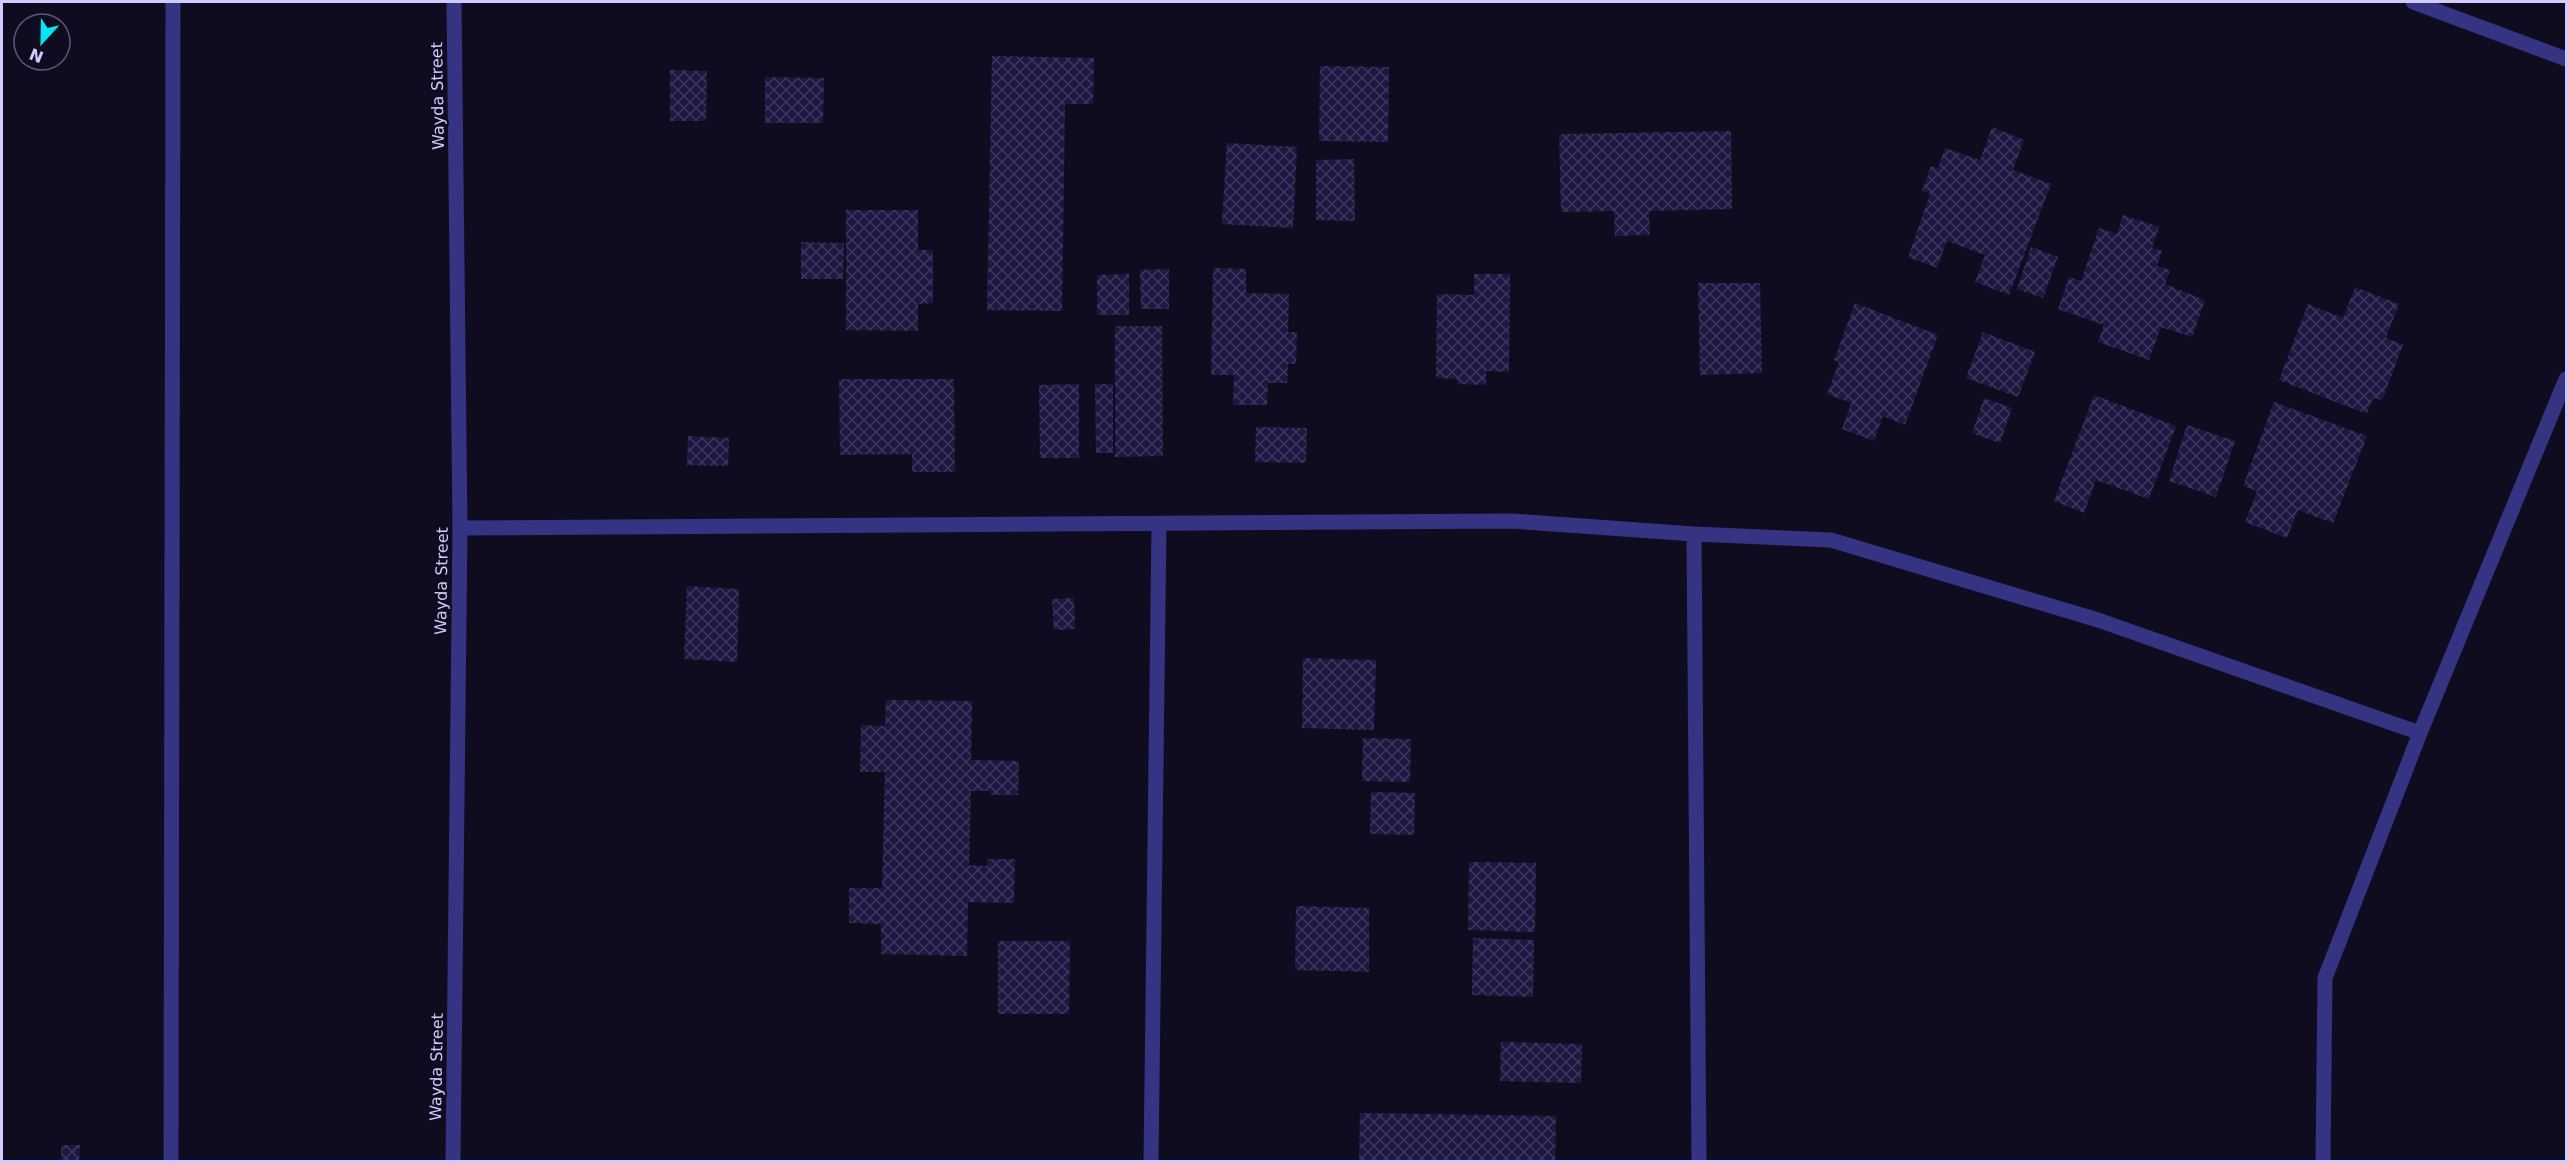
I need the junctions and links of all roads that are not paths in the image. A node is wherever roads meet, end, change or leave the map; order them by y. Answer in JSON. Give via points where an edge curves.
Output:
{"nodes":[{"id":1,"x":173,"y":2,"type":"edge"},
{"id":2,"x":454,"y":2,"type":"edge"},
{"id":3,"x":2413,"y":2,"type":"edge"},
{"id":4,"x":2566,"y":59,"type":"edge"},
{"id":5,"x":2566,"y":379,"type":"edge"},
{"id":6,"x":1159,"y":524,"type":"junction"},
{"id":7,"x":460,"y":528,"type":"junction"},
{"id":8,"x":1694,"y":534,"type":"junction"},
{"id":9,"x":2420,"y":733,"type":"junction"},
{"id":10,"x":171,"y":1161,"type":"edge"},
{"id":11,"x":453,"y":1161,"type":"edge"},
{"id":12,"x":1151,"y":1161,"type":"edge"},
{"id":13,"x":1699,"y":1161,"type":"edge"},
{"id":14,"x":2323,"y":1161,"type":"edge"}],
"edges":[{"from":1,"to":10,"type":"street"},
{"from":2,"to":7,"type":"street","name":"Wayda Street"},
{"from":3,"to":4,"type":"street"},
{"from":5,"to":9,"type":"street"},
{"from":6,"to":7,"type":"street"},
{"from":6,"to":8,"type":"street","via":[[1512,521]]},
{"from":6,"to":12,"type":"street"},
{"from":7,"to":11,"type":"street","name":"Wayda Street"},
{"from":8,"to":9,"type":"street","via":[[1831,540],[2098,620]]},
{"from":8,"to":13,"type":"street"},
{"from":9,"to":14,"type":"street","via":[[2325,978]]}]}
